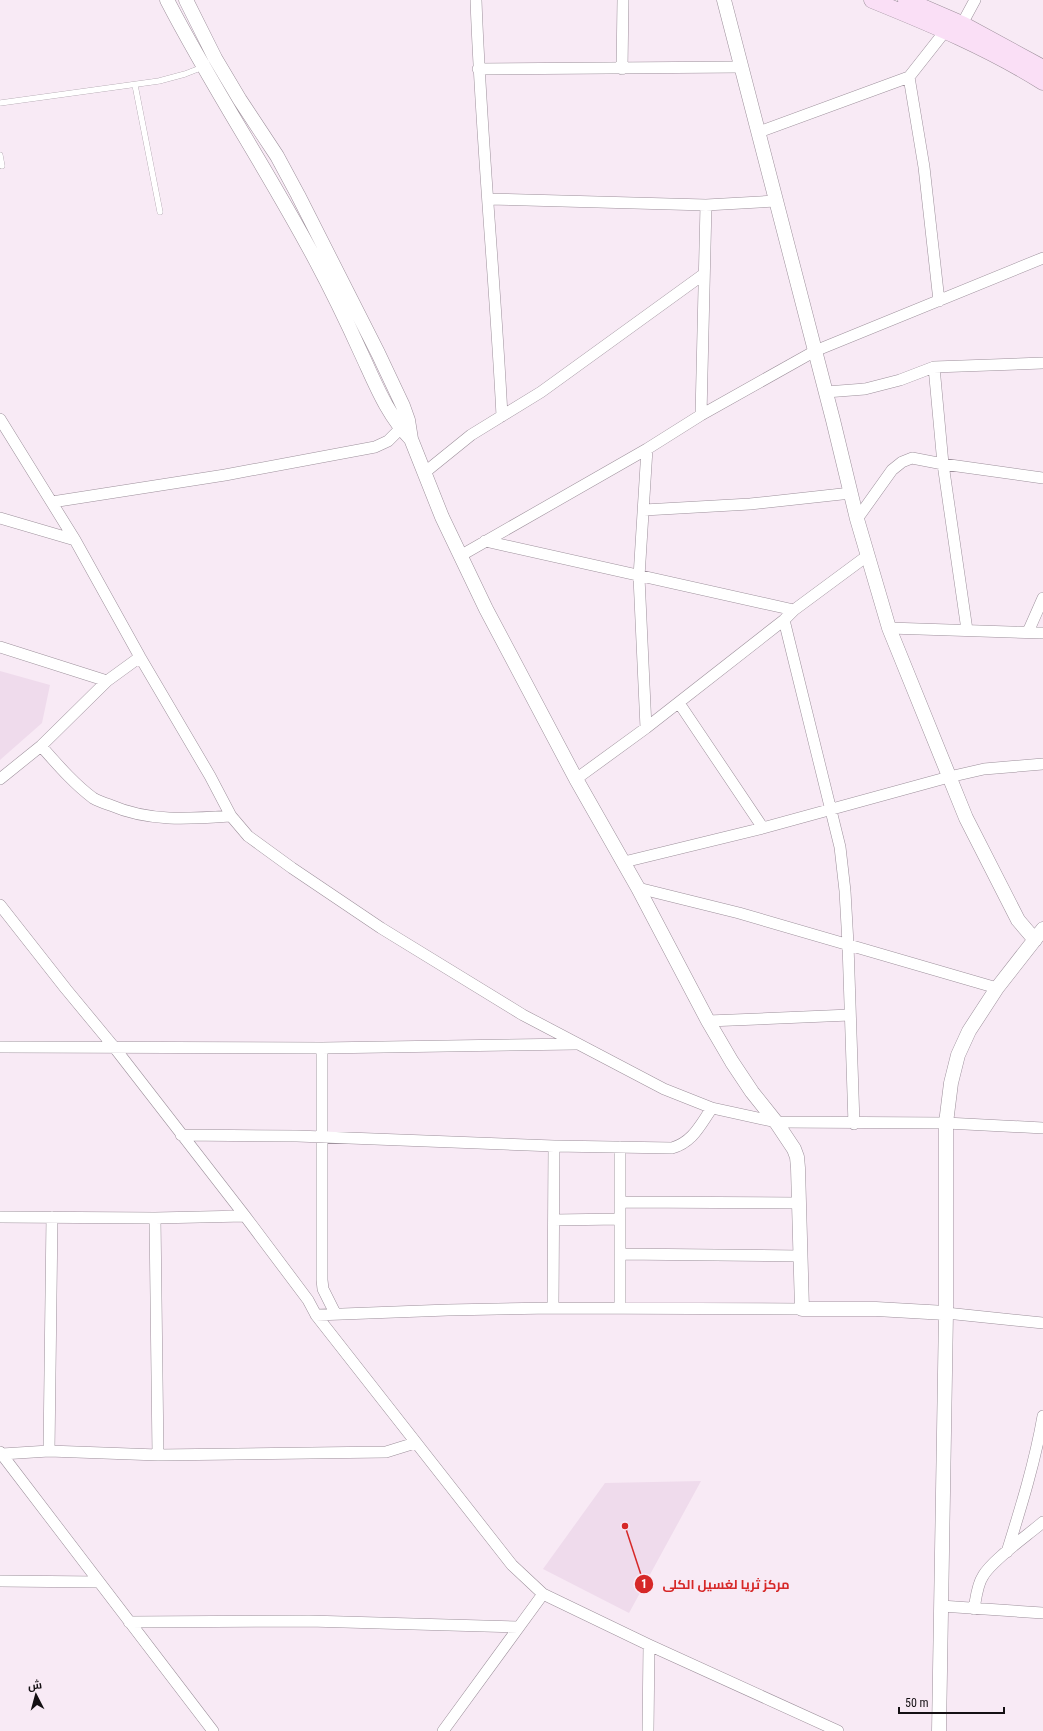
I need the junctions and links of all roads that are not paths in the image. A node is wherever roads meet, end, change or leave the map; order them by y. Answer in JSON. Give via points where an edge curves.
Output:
{"nodes":[{"id":1,"x":167,"y":0,"type":"edge"},
{"id":2,"x":186,"y":0,"type":"edge"},
{"id":3,"x":476,"y":0,"type":"edge"},
{"id":4,"x":623,"y":0,"type":"edge"},
{"id":5,"x":724,"y":0,"type":"edge"},
{"id":6,"x":872,"y":0,"type":"edge"},
{"id":7,"x":906,"y":0,"type":"edge"},
{"id":8,"x":975,"y":0,"type":"edge"},
{"id":9,"x":962,"y":24,"type":"junction"},
{"id":10,"x":946,"y":30,"type":"junction"},
{"id":11,"x":203,"y":67,"type":"junction"},
{"id":12,"x":742,"y":68,"type":"junction"},
{"id":13,"x":1043,"y":68,"type":"edge"},
{"id":14,"x":478,"y":69,"type":"junction"},
{"id":15,"x":622,"y":69,"type":"junction"},
{"id":16,"x":909,"y":77,"type":"junction"},
{"id":17,"x":1043,"y":82,"type":"edge"},
{"id":18,"x":135,"y":85,"type":"junction"},
{"id":19,"x":0,"y":103,"type":"edge"},
{"id":20,"x":759,"y":132,"type":"junction"},
{"id":21,"x":0,"y":155,"type":"edge"},
{"id":22,"x":2,"y":166,"type":"dead end"},
{"id":23,"x":488,"y":199,"type":"junction"},
{"id":24,"x":776,"y":201,"type":"junction"},
{"id":25,"x":706,"y":204,"type":"junction"},
{"id":26,"x":160,"y":212,"type":"dead end"},
{"id":27,"x":1043,"y":258,"type":"edge"},
{"id":28,"x":704,"y":274,"type":"junction"},
{"id":29,"x":939,"y":301,"type":"junction"},
{"id":30,"x":815,"y":351,"type":"junction"},
{"id":31,"x":1043,"y":363,"type":"edge"},
{"id":32,"x":934,"y":367,"type":"junction"},
{"id":33,"x":826,"y":392,"type":"junction"},
{"id":34,"x":701,"y":415,"type":"junction"},
{"id":35,"x":502,"y":416,"type":"junction"},
{"id":36,"x":0,"y":420,"type":"edge"},
{"id":37,"x":404,"y":424,"type":"junction"},
{"id":38,"x":647,"y":449,"type":"junction"},
{"id":39,"x":943,"y":464,"type":"junction"},
{"id":40,"x":424,"y":473,"type":"junction"},
{"id":41,"x":1043,"y":478,"type":"edge"},
{"id":42,"x":851,"y":493,"type":"junction"},
{"id":43,"x":52,"y":502,"type":"junction"},
{"id":44,"x":644,"y":510,"type":"junction"},
{"id":45,"x":0,"y":518,"type":"edge"},
{"id":46,"x":857,"y":519,"type":"junction"},
{"id":47,"x":75,"y":540,"type":"junction"},
{"id":48,"x":485,"y":542,"type":"junction"},
{"id":49,"x":460,"y":556,"type":"junction"},
{"id":50,"x":867,"y":556,"type":"junction"},
{"id":51,"x":639,"y":576,"type":"junction"},
{"id":52,"x":1043,"y":598,"type":"edge"},
{"id":53,"x":794,"y":610,"type":"junction"},
{"id":54,"x":784,"y":620,"type":"junction"},
{"id":55,"x":889,"y":628,"type":"junction"},
{"id":56,"x":967,"y":630,"type":"junction"},
{"id":57,"x":1028,"y":632,"type":"junction"},
{"id":58,"x":1043,"y":633,"type":"edge"},
{"id":59,"x":0,"y":647,"type":"edge"},
{"id":60,"x":140,"y":657,"type":"junction"},
{"id":61,"x":107,"y":680,"type":"junction"},
{"id":62,"x":679,"y":703,"type":"junction"},
{"id":63,"x":646,"y":728,"type":"junction"},
{"id":64,"x":40,"y":746,"type":"junction"},
{"id":65,"x":1043,"y":764,"type":"edge"},
{"id":66,"x":949,"y":777,"type":"junction"},
{"id":67,"x":0,"y":779,"type":"edge"},
{"id":68,"x":576,"y":779,"type":"junction"},
{"id":69,"x":831,"y":810,"type":"junction"},
{"id":70,"x":231,"y":816,"type":"junction"},
{"id":71,"x":763,"y":828,"type":"junction"},
{"id":72,"x":624,"y":862,"type":"junction"},
{"id":73,"x":638,"y":888,"type":"junction"},
{"id":74,"x":0,"y":905,"type":"edge"},
{"id":75,"x":1040,"y":937,"type":"edge"},
{"id":76,"x":848,"y":944,"type":"junction"},
{"id":77,"x":997,"y":988,"type":"junction"},
{"id":78,"x":850,"y":1015,"type":"junction"},
{"id":79,"x":708,"y":1021,"type":"junction"},
{"id":80,"x":576,"y":1044,"type":"junction"},
{"id":81,"x":0,"y":1047,"type":"edge"},
{"id":82,"x":114,"y":1047,"type":"junction"},
{"id":83,"x":322,"y":1048,"type":"junction"},
{"id":84,"x":712,"y":1108,"type":"junction"},
{"id":85,"x":776,"y":1122,"type":"junction"},
{"id":86,"x":854,"y":1124,"type":"junction"},
{"id":87,"x":946,"y":1124,"type":"junction"},
{"id":88,"x":1043,"y":1128,"type":"edge"},
{"id":89,"x":181,"y":1135,"type":"junction"},
{"id":90,"x":322,"y":1138,"type":"junction"},
{"id":91,"x":554,"y":1146,"type":"junction"},
{"id":92,"x":620,"y":1147,"type":"junction"},
{"id":93,"x":620,"y":1202,"type":"junction"},
{"id":94,"x":799,"y":1203,"type":"junction"},
{"id":95,"x":245,"y":1216,"type":"junction"},
{"id":96,"x":0,"y":1217,"type":"edge"},
{"id":97,"x":52,"y":1218,"type":"junction"},
{"id":98,"x":155,"y":1218,"type":"junction"},
{"id":99,"x":620,"y":1219,"type":"junction"},
{"id":100,"x":554,"y":1220,"type":"junction"},
{"id":101,"x":620,"y":1254,"type":"junction"},
{"id":102,"x":800,"y":1256,"type":"junction"},
{"id":103,"x":620,"y":1307,"type":"junction"},
{"id":104,"x":553,"y":1308,"type":"junction"},
{"id":105,"x":802,"y":1308,"type":"junction"},
{"id":106,"x":335,"y":1313,"type":"junction"},
{"id":107,"x":946,"y":1313,"type":"junction"},
{"id":108,"x":316,"y":1315,"type":"junction"},
{"id":109,"x":1043,"y":1323,"type":"edge"},
{"id":110,"x":1043,"y":1416,"type":"edge"},
{"id":111,"x":416,"y":1443,"type":"junction"},
{"id":112,"x":49,"y":1451,"type":"junction"},
{"id":113,"x":1,"y":1453,"type":"edge"},
{"id":114,"x":158,"y":1455,"type":"junction"},
{"id":115,"x":1043,"y":1522,"type":"edge"},
{"id":116,"x":1007,"y":1552,"type":"junction"},
{"id":117,"x":0,"y":1582,"type":"edge"},
{"id":118,"x":98,"y":1582,"type":"junction"},
{"id":119,"x":543,"y":1594,"type":"junction"},
{"id":120,"x":942,"y":1606,"type":"junction"},
{"id":121,"x":974,"y":1609,"type":"junction"},
{"id":122,"x":1043,"y":1613,"type":"edge"},
{"id":123,"x":129,"y":1622,"type":"junction"},
{"id":124,"x":518,"y":1627,"type":"junction"},
{"id":125,"x":649,"y":1645,"type":"junction"},
{"id":126,"x":213,"y":1731,"type":"edge"},
{"id":127,"x":442,"y":1731,"type":"edge"},
{"id":128,"x":648,"y":1731,"type":"edge"},
{"id":129,"x":838,"y":1731,"type":"edge"},
{"id":130,"x":939,"y":1731,"type":"edge"}],
"edges":[{"from":1,"to":11,"type":"street"},
{"from":2,"to":37,"type":"street","via":[[215,58],[277,156],[298,195],[403,406]]},
{"from":3,"to":14,"type":"street"},
{"from":4,"to":15,"type":"street"},
{"from":5,"to":12,"type":"street"},
{"from":6,"to":10,"type":"main road"},
{"from":7,"to":9,"type":"main road"},
{"from":8,"to":9,"type":"street"},
{"from":9,"to":13,"type":"main road"},
{"from":10,"to":16,"type":"street"},
{"from":10,"to":17,"type":"main road"},
{"from":11,"to":18,"type":"lane","via":[[159,81]]},
{"from":11,"to":37,"type":"street","via":[[316,260],[389,412]]},
{"from":12,"to":15,"type":"street"},
{"from":12,"to":20,"type":"street"},
{"from":14,"to":15,"type":"street"},
{"from":14,"to":23,"type":"street"},
{"from":16,"to":20,"type":"street"},
{"from":16,"to":29,"type":"street","via":[[925,174]]},
{"from":18,"to":19,"type":"lane"},
{"from":18,"to":26,"type":"lane"},
{"from":20,"to":24,"type":"street"},
{"from":21,"to":22,"type":"lane"},
{"from":23,"to":25,"type":"street"},
{"from":23,"to":35,"type":"street"},
{"from":24,"to":25,"type":"street"},
{"from":24,"to":30,"type":"street"},
{"from":25,"to":28,"type":"street"},
{"from":27,"to":29,"type":"street"},
{"from":28,"to":34,"type":"street"},
{"from":28,"to":35,"type":"street","via":[[541,392]]},
{"from":29,"to":30,"type":"street"},
{"from":30,"to":33,"type":"street"},
{"from":30,"to":34,"type":"street"},
{"from":31,"to":32,"type":"street"},
{"from":32,"to":33,"type":"street","via":[[900,380],[865,389]]},
{"from":32,"to":39,"type":"street"},
{"from":33,"to":42,"type":"street"},
{"from":34,"to":38,"type":"street"},
{"from":35,"to":40,"type":"street","via":[[472,435]]},
{"from":36,"to":43,"type":"street"},
{"from":37,"to":40,"type":"street"},
{"from":37,"to":43,"type":"street","via":[[388,441],[375,447],[225,475]]},
{"from":38,"to":44,"type":"street"},
{"from":38,"to":48,"type":"street"},
{"from":39,"to":41,"type":"street"},
{"from":39,"to":46,"type":"street","via":[[912,458],[902,462],[892,470]]},
{"from":39,"to":56,"type":"street"},
{"from":40,"to":49,"type":"street"},
{"from":42,"to":44,"type":"street","via":[[750,504]]},
{"from":42,"to":46,"type":"street"},
{"from":43,"to":47,"type":"street"},
{"from":44,"to":51,"type":"street"},
{"from":45,"to":47,"type":"street"},
{"from":46,"to":50,"type":"street"},
{"from":47,"to":60,"type":"street"},
{"from":48,"to":49,"type":"street"},
{"from":48,"to":51,"type":"street"},
{"from":49,"to":68,"type":"street"},
{"from":50,"to":53,"type":"street"},
{"from":50,"to":55,"type":"street"},
{"from":51,"to":53,"type":"street"},
{"from":51,"to":63,"type":"street"},
{"from":52,"to":57,"type":"street"},
{"from":53,"to":54,"type":"street"},
{"from":54,"to":62,"type":"street"},
{"from":54,"to":69,"type":"street"},
{"from":55,"to":56,"type":"street"},
{"from":55,"to":66,"type":"street"},
{"from":56,"to":57,"type":"street"},
{"from":57,"to":58,"type":"street"},
{"from":59,"to":61,"type":"street"},
{"from":60,"to":61,"type":"street"},
{"from":60,"to":70,"type":"street"},
{"from":61,"to":64,"type":"street"},
{"from":62,"to":63,"type":"street"},
{"from":62,"to":71,"type":"street"},
{"from":63,"to":68,"type":"street"},
{"from":64,"to":67,"type":"street"},
{"from":64,"to":70,"type":"street","via":[[94,799],[125,812],[156,818]]},
{"from":65,"to":66,"type":"street","via":[[984,769]]},
{"from":66,"to":69,"type":"street"},
{"from":66,"to":75,"type":"street","via":[[966,818],[1018,920]]},
{"from":68,"to":72,"type":"street"},
{"from":69,"to":71,"type":"street"},
{"from":69,"to":76,"type":"street","via":[[840,847]]},
{"from":70,"to":80,"type":"street","via":[[248,836],[381,928],[523,1015]]},
{"from":71,"to":72,"type":"street"},
{"from":72,"to":73,"type":"street"},
{"from":73,"to":76,"type":"street"},
{"from":73,"to":79,"type":"street"},
{"from":74,"to":82,"type":"street"},
{"from":75,"to":77,"type":"street"},
{"from":76,"to":77,"type":"street"},
{"from":76,"to":78,"type":"street"},
{"from":77,"to":87,"type":"street","via":[[969,1031],[958,1055],[950,1083]]},
{"from":78,"to":79,"type":"street"},
{"from":78,"to":86,"type":"street"},
{"from":79,"to":85,"type":"street","via":[[752,1092]]},
{"from":80,"to":83,"type":"street"},
{"from":80,"to":84,"type":"street","via":[[664,1089]]},
{"from":81,"to":82,"type":"street"},
{"from":82,"to":83,"type":"street"},
{"from":82,"to":89,"type":"street"},
{"from":83,"to":90,"type":"street"},
{"from":84,"to":85,"type":"street"},
{"from":84,"to":92,"type":"street","via":[[683,1145],[672,1148]]},
{"from":85,"to":86,"type":"street"},
{"from":85,"to":94,"type":"street","via":[[797,1157]]},
{"from":86,"to":87,"type":"street"},
{"from":87,"to":88,"type":"street"},
{"from":87,"to":107,"type":"street"},
{"from":89,"to":90,"type":"street"},
{"from":89,"to":95,"type":"street"},
{"from":90,"to":91,"type":"street"},
{"from":90,"to":106,"type":"street","via":[[322,1280],[323,1289]]},
{"from":91,"to":92,"type":"street"},
{"from":91,"to":100,"type":"street"},
{"from":92,"to":93,"type":"street"},
{"from":93,"to":94,"type":"street"},
{"from":93,"to":99,"type":"street"},
{"from":94,"to":102,"type":"street"},
{"from":95,"to":98,"type":"street"},
{"from":95,"to":108,"type":"street","via":[[308,1300]]},
{"from":96,"to":97,"type":"street"},
{"from":97,"to":98,"type":"street"},
{"from":97,"to":112,"type":"street"},
{"from":98,"to":114,"type":"street"},
{"from":99,"to":100,"type":"street"},
{"from":99,"to":101,"type":"street"},
{"from":100,"to":104,"type":"street"},
{"from":101,"to":102,"type":"street"},
{"from":101,"to":103,"type":"street"},
{"from":102,"to":105,"type":"street"},
{"from":103,"to":104,"type":"street"},
{"from":103,"to":105,"type":"street"},
{"from":104,"to":106,"type":"street"},
{"from":105,"to":107,"type":"street"},
{"from":106,"to":108,"type":"street"},
{"from":107,"to":109,"type":"street"},
{"from":107,"to":120,"type":"street"},
{"from":108,"to":111,"type":"street"},
{"from":110,"to":116,"type":"street","via":[[1027,1487]]},
{"from":111,"to":114,"type":"street","via":[[386,1452]]},
{"from":111,"to":119,"type":"street","via":[[512,1565]]},
{"from":112,"to":113,"type":"street"},
{"from":112,"to":114,"type":"street"},
{"from":113,"to":118,"type":"street"},
{"from":115,"to":116,"type":"street"},
{"from":116,"to":121,"type":"street","via":[[983,1576]]},
{"from":117,"to":118,"type":"street"},
{"from":118,"to":123,"type":"street"},
{"from":119,"to":124,"type":"street"},
{"from":119,"to":125,"type":"street"},
{"from":120,"to":121,"type":"street"},
{"from":120,"to":130,"type":"street"},
{"from":121,"to":122,"type":"street"},
{"from":123,"to":124,"type":"street","via":[[308,1621]]},
{"from":123,"to":126,"type":"street"},
{"from":124,"to":127,"type":"street"},
{"from":125,"to":128,"type":"street"},
{"from":125,"to":129,"type":"street"}]}
